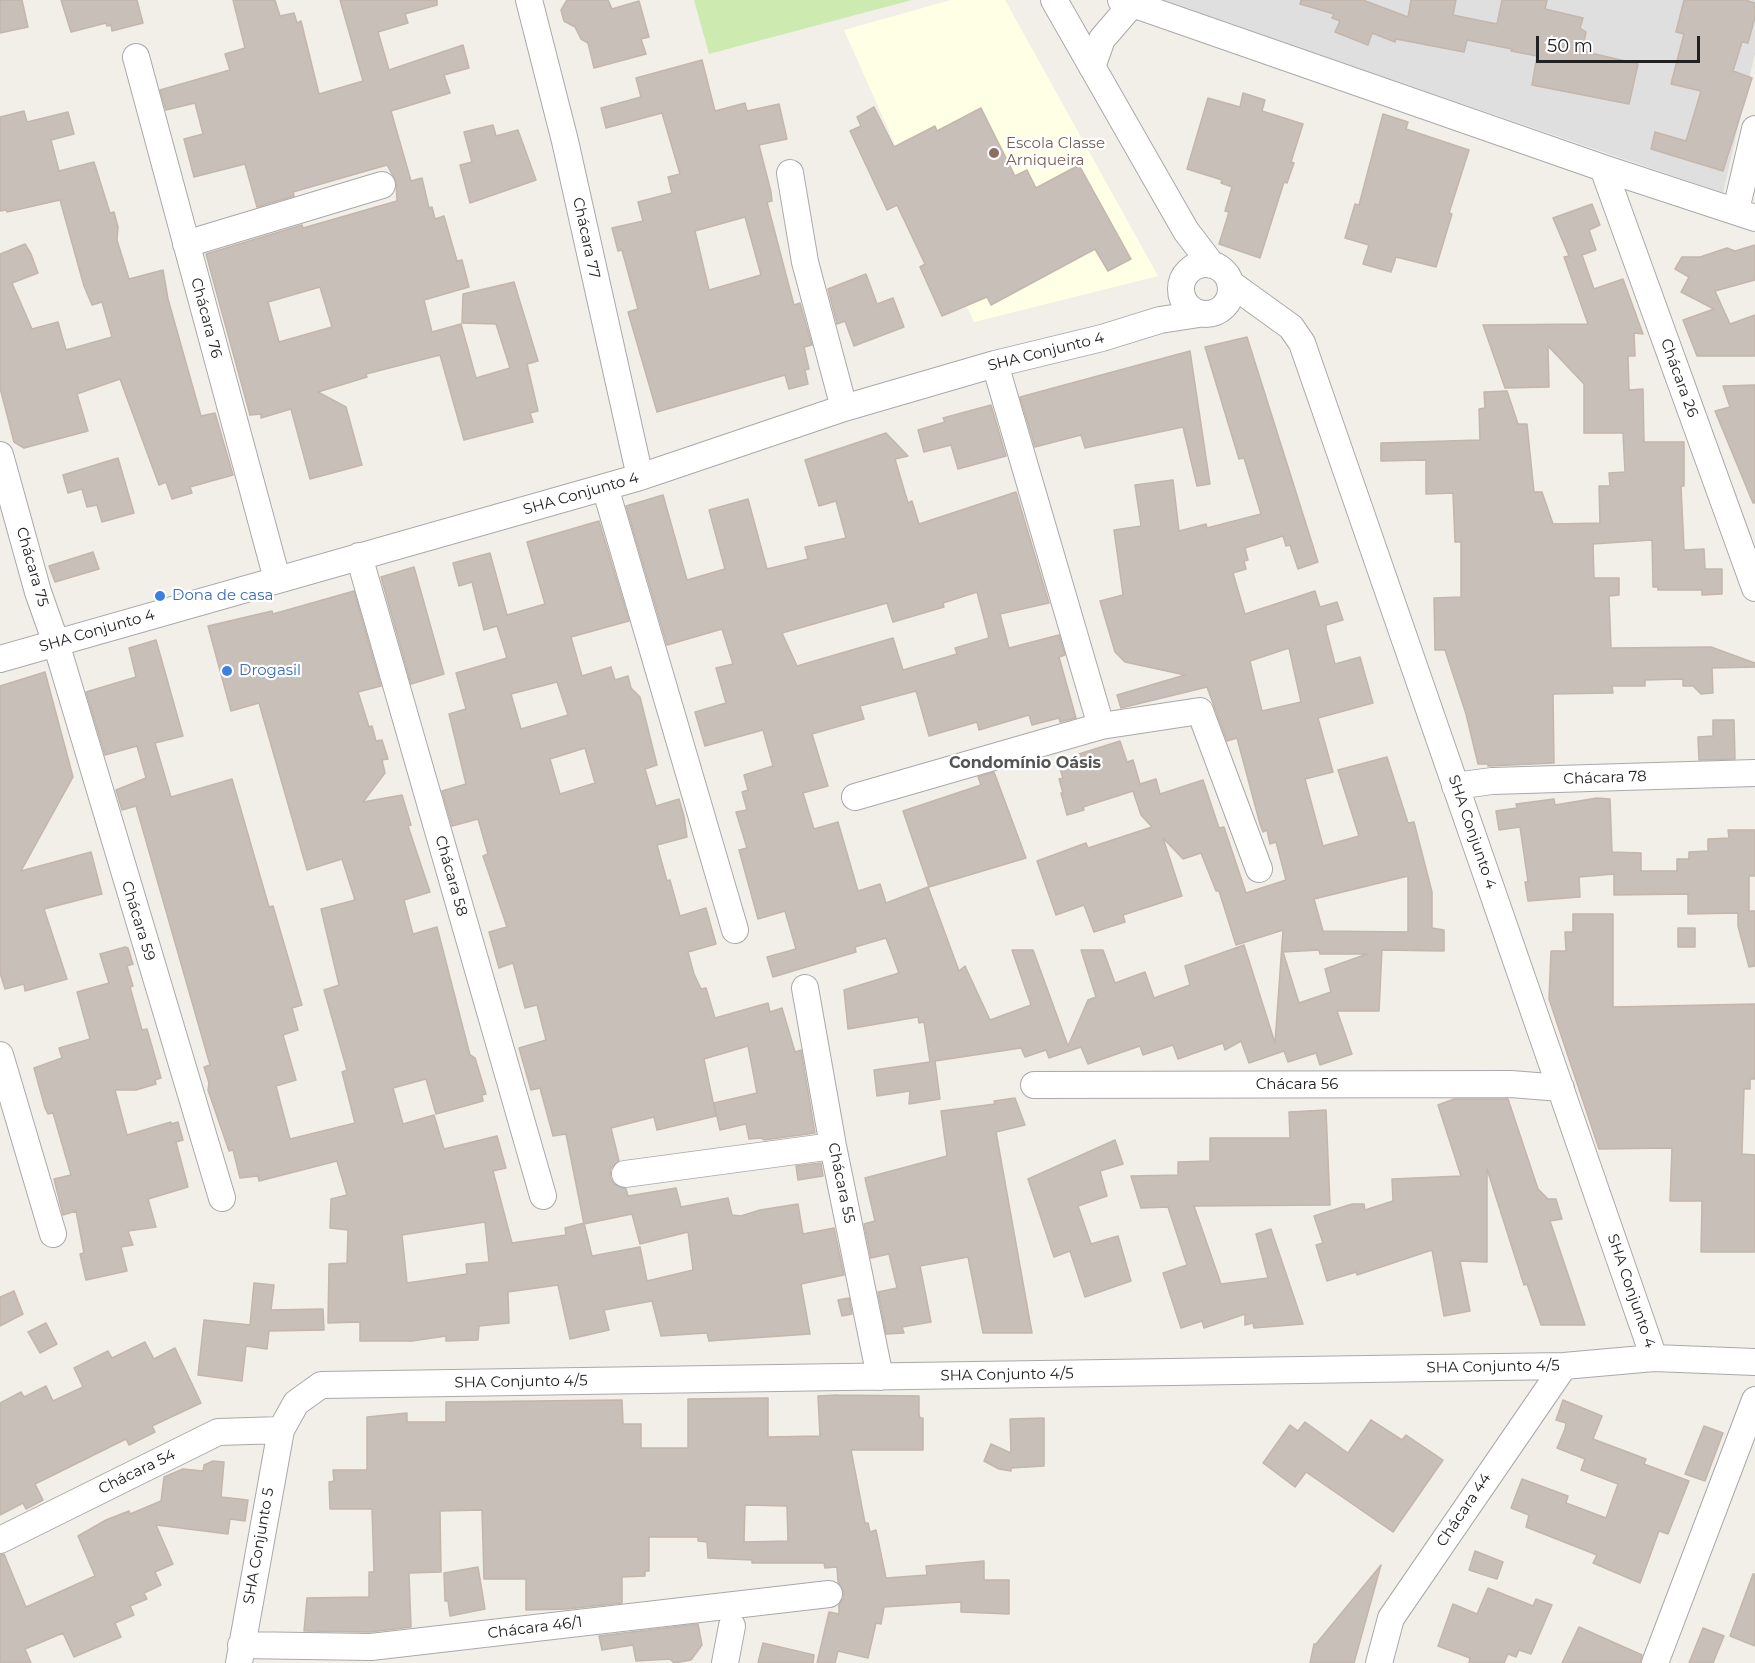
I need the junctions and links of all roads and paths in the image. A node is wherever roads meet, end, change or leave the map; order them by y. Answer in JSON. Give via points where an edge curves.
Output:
{"nodes":[{"id":1,"x":529,"y":0,"type":"edge"},
{"id":2,"x":1054,"y":0,"type":"edge"},
{"id":3,"x":1127,"y":2,"type":"edge"},
{"id":4,"x":136,"y":57,"type":"dead end"},
{"id":5,"x":1092,"y":67,"type":"junction"},
{"id":6,"x":1755,"y":129,"type":"edge"},
{"id":7,"x":1603,"y":168,"type":"junction"},
{"id":8,"x":790,"y":173,"type":"dead end"},
{"id":9,"x":382,"y":186,"type":"dead end"},
{"id":10,"x":1745,"y":214,"type":"edge"},
{"id":11,"x":1186,"y":231,"type":"junction"},
{"id":12,"x":186,"y":244,"type":"junction"},
{"id":13,"x":1212,"y":264,"type":"junction"},
{"id":14,"x":1188,"y":270,"type":"junction"},
{"id":15,"x":1230,"y":282,"type":"junction"},
{"id":16,"x":1181,"y":296,"type":"junction"},
{"id":17,"x":1224,"y":307,"type":"junction"},
{"id":18,"x":1199,"y":314,"type":"junction"},
{"id":19,"x":1276,"y":314,"type":"junction"},
{"id":20,"x":1160,"y":320,"type":"junction"},
{"id":21,"x":995,"y":364,"type":"junction"},
{"id":22,"x":844,"y":408,"type":"junction"},
{"id":23,"x":0,"y":455,"type":"edge"},
{"id":24,"x":640,"y":477,"type":"junction"},
{"id":25,"x":605,"y":487,"type":"junction"},
{"id":26,"x":359,"y":556,"type":"junction"},
{"id":27,"x":277,"y":579,"type":"junction"},
{"id":28,"x":1755,"y":588,"type":"edge"},
{"id":29,"x":56,"y":643,"type":"junction"},
{"id":30,"x":0,"y":659,"type":"edge"},
{"id":31,"x":1101,"y":726,"type":"junction"},
{"id":32,"x":1755,"y":773,"type":"edge"},
{"id":33,"x":1455,"y":786,"type":"junction"},
{"id":34,"x":855,"y":796,"type":"dead end"},
{"id":35,"x":1259,"y":869,"type":"dead end"},
{"id":36,"x":735,"y":930,"type":"dead end"},
{"id":37,"x":805,"y":988,"type":"dead end"},
{"id":38,"x":0,"y":1055,"type":"edge"},
{"id":39,"x":1034,"y":1085,"type":"dead end"},
{"id":40,"x":1561,"y":1088,"type":"junction"},
{"id":41,"x":833,"y":1146,"type":"junction"},
{"id":42,"x":625,"y":1174,"type":"dead end"},
{"id":43,"x":543,"y":1196,"type":"dead end"},
{"id":44,"x":222,"y":1198,"type":"dead end"},
{"id":45,"x":53,"y":1234,"type":"dead end"},
{"id":46,"x":1654,"y":1358,"type":"junction"},
{"id":47,"x":1755,"y":1362,"type":"edge"},
{"id":48,"x":1564,"y":1366,"type":"junction"},
{"id":49,"x":880,"y":1377,"type":"junction"},
{"id":50,"x":1755,"y":1400,"type":"edge"},
{"id":51,"x":280,"y":1430,"type":"junction"},
{"id":52,"x":0,"y":1540,"type":"edge"},
{"id":53,"x":829,"y":1594,"type":"dead end"},
{"id":54,"x":732,"y":1626,"type":"dead end"},
{"id":55,"x":240,"y":1654,"type":"edge"},
{"id":56,"x":725,"y":1663,"type":"edge"},
{"id":57,"x":1379,"y":1663,"type":"edge"},
{"id":58,"x":1655,"y":1663,"type":"edge"}],
"edges":[{"from":1,"to":24,"type":"street","name":"Chácara 77","via":[[565,141]]},
{"from":2,"to":5,"type":"street"},
{"from":3,"to":5,"type":"street","via":[[1102,39]]},
{"from":3,"to":7,"type":"street"},
{"from":4,"to":12,"type":"street","name":"Chácara 76"},
{"from":5,"to":11,"type":"street"},
{"from":6,"to":10,"type":"street"},
{"from":7,"to":10,"type":"street"},
{"from":7,"to":28,"type":"street","name":"Chácara 26"},
{"from":8,"to":22,"type":"street","via":[[805,262]]},
{"from":9,"to":12,"type":"street"},
{"from":11,"to":13,"type":"street"},
{"from":11,"to":14,"type":"street"},
{"from":12,"to":27,"type":"street","name":"Chácara 76"},
{"from":13,"to":14,"type":"street","via":[[1199,264]]},
{"from":13,"to":15,"type":"street","via":[[1224,271]]},
{"from":14,"to":16,"type":"street","via":[[1181,282]]},
{"from":15,"to":17,"type":"street","via":[[1230,296]]},
{"from":15,"to":19,"type":"street","name":"SHA Conjunto 4"},
{"from":16,"to":18,"type":"street"},
{"from":16,"to":20,"type":"street"},
{"from":17,"to":18,"type":"street","via":[[1212,314]]},
{"from":17,"to":19,"type":"street"},
{"from":18,"to":20,"type":"street","name":"SHA Conjunto 4"},
{"from":19,"to":33,"type":"street","name":"SHA Conjunto 4","via":[[1302,343]]},
{"from":20,"to":21,"type":"street","name":"SHA Conjunto 4"},
{"from":21,"to":22,"type":"street","name":"SHA Conjunto 4"},
{"from":21,"to":31,"type":"street"},
{"from":22,"to":24,"type":"street","name":"SHA Conjunto 4"},
{"from":23,"to":29,"type":"street","name":"Chácara 75"},
{"from":24,"to":25,"type":"street","name":"SHA Conjunto 4"},
{"from":25,"to":26,"type":"street","name":"SHA Conjunto 4"},
{"from":25,"to":36,"type":"street"},
{"from":26,"to":27,"type":"street","name":"SHA Conjunto 4"},
{"from":26,"to":43,"type":"street","name":"Chácara 58"},
{"from":27,"to":29,"type":"street","name":"SHA Conjunto 4"},
{"from":29,"to":30,"type":"street","name":"SHA Conjunto 4"},
{"from":29,"to":44,"type":"street","name":"Chácara 59"},
{"from":31,"to":34,"type":"street"},
{"from":31,"to":35,"type":"street","via":[[1200,711]]},
{"from":32,"to":33,"type":"street","name":"Chácara 78","via":[[1492,781]]},
{"from":33,"to":40,"type":"street","name":"SHA Conjunto 4"},
{"from":37,"to":41,"type":"street","name":"Chácara 55"},
{"from":38,"to":45,"type":"street"},
{"from":39,"to":40,"type":"street","name":"Chácara 56","via":[[1511,1084]]},
{"from":40,"to":46,"type":"street","name":"SHA Conjunto 4"},
{"from":41,"to":42,"type":"street"},
{"from":41,"to":49,"type":"street","name":"Chácara 55"},
{"from":46,"to":47,"type":"street","name":"SHA Conjunto 4/5"},
{"from":46,"to":48,"type":"street","name":"SHA Conjunto 4/5"},
{"from":48,"to":49,"type":"street","name":"SHA Conjunto 4/5"},
{"from":48,"to":57,"type":"street","name":"Chácara 44","via":[[1391,1618]]},
{"from":49,"to":51,"type":"street","name":"SHA Conjunto 4/5","via":[[321,1385],[296,1403]]},
{"from":50,"to":58,"type":"street"},
{"from":51,"to":52,"type":"street","name":"Chácara 54","via":[[218,1432]]},
{"from":51,"to":55,"type":"street","name":"SHA Conjunto 5"},
{"from":53,"to":55,"type":"street","name":"Chácara 46/1","via":[[371,1647]]},
{"from":54,"to":56,"type":"street"}]}
